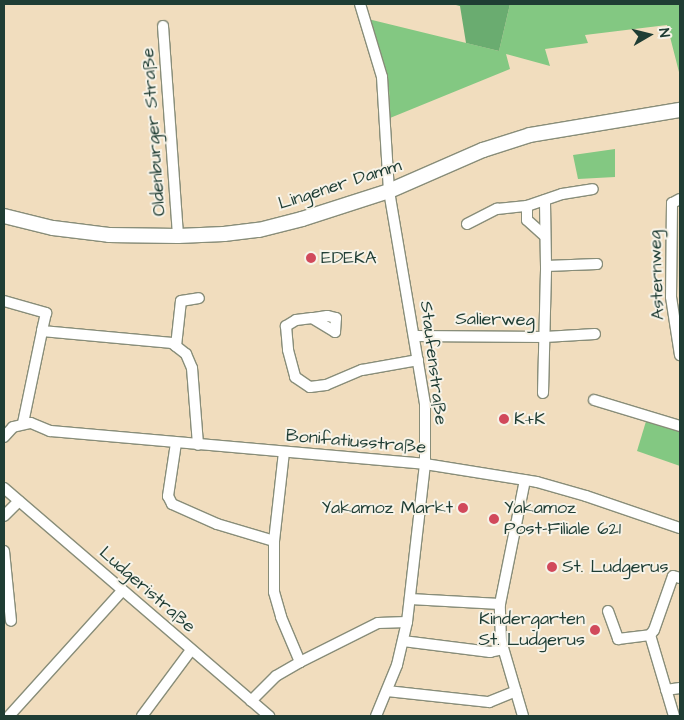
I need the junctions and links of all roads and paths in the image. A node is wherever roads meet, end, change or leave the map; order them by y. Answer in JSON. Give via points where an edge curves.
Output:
{"nodes":[{"id":1,"x":360,"y":4,"type":"edge"},
{"id":2,"x":163,"y":26,"type":"dead end"},
{"id":3,"x":680,"y":110,"type":"edge"},
{"id":4,"x":593,"y":189,"type":"dead end"},
{"id":5,"x":389,"y":191,"type":"junction"},
{"id":6,"x":680,"y":199,"type":"edge"},
{"id":7,"x":544,"y":200,"type":"junction"},
{"id":8,"x":527,"y":206,"type":"junction"},
{"id":9,"x":4,"y":216,"type":"edge"},
{"id":10,"x":467,"y":224,"type":"dead end"},
{"id":11,"x":178,"y":236,"type":"junction"},
{"id":12,"x":545,"y":236,"type":"junction"},
{"id":13,"x":597,"y":264,"type":"dead end"},
{"id":14,"x":546,"y":266,"type":"junction"},
{"id":15,"x":199,"y":298,"type":"dead end"},
{"id":16,"x":4,"y":301,"type":"edge"},
{"id":17,"x":312,"y":318,"type":"dead end"},
{"id":18,"x":42,"y":331,"type":"junction"},
{"id":19,"x":595,"y":334,"type":"dead end"},
{"id":20,"x":414,"y":336,"type":"junction"},
{"id":21,"x":545,"y":337,"type":"junction"},
{"id":22,"x":176,"y":346,"type":"junction"},
{"id":23,"x":680,"y":355,"type":"edge"},
{"id":24,"x":418,"y":360,"type":"junction"},
{"id":25,"x":543,"y":394,"type":"dead end"},
{"id":26,"x":594,"y":400,"type":"dead end"},
{"id":27,"x":23,"y":423,"type":"junction"},
{"id":28,"x":680,"y":426,"type":"edge"},
{"id":29,"x":4,"y":437,"type":"edge"},
{"id":30,"x":176,"y":442,"type":"junction"},
{"id":31,"x":198,"y":444,"type":"junction"},
{"id":32,"x":284,"y":452,"type":"junction"},
{"id":33,"x":425,"y":464,"type":"junction"},
{"id":34,"x":525,"y":480,"type":"junction"},
{"id":35,"x":4,"y":488,"type":"edge"},
{"id":36,"x":19,"y":501,"type":"junction"},
{"id":37,"x":4,"y":516,"type":"edge"},
{"id":38,"x":680,"y":528,"type":"edge"},
{"id":39,"x":274,"y":541,"type":"junction"},
{"id":40,"x":4,"y":551,"type":"edge"},
{"id":41,"x":680,"y":578,"type":"edge"},
{"id":42,"x":122,"y":591,"type":"junction"},
{"id":43,"x":410,"y":599,"type":"junction"},
{"id":44,"x":500,"y":604,"type":"junction"},
{"id":45,"x":608,"y":611,"type":"dead end"},
{"id":46,"x":11,"y":621,"type":"dead end"},
{"id":47,"x":407,"y":622,"type":"junction"},
{"id":48,"x":650,"y":635,"type":"junction"},
{"id":49,"x":403,"y":641,"type":"junction"},
{"id":50,"x":503,"y":649,"type":"junction"},
{"id":51,"x":191,"y":650,"type":"junction"},
{"id":52,"x":300,"y":662,"type":"junction"},
{"id":53,"x":680,"y":688,"type":"edge"},
{"id":54,"x":666,"y":690,"type":"junction"},
{"id":55,"x":387,"y":691,"type":"junction"},
{"id":56,"x":516,"y":691,"type":"junction"},
{"id":57,"x":251,"y":701,"type":"junction"},
{"id":58,"x":9,"y":716,"type":"edge"},
{"id":59,"x":142,"y":716,"type":"edge"},
{"id":60,"x":269,"y":716,"type":"edge"},
{"id":61,"x":376,"y":716,"type":"edge"},
{"id":62,"x":523,"y":716,"type":"edge"},
{"id":63,"x":674,"y":716,"type":"edge"}],
"edges":[{"from":1,"to":5,"type":"street","name":"Staufenstraße","via":[[382,77]]},
{"from":2,"to":11,"type":"street","name":"Oldenburger Straße"},
{"from":3,"to":5,"type":"main road","name":"Lingener Damm","via":[[530,135],[483,150]]},
{"from":4,"to":7,"type":"street"},
{"from":5,"to":11,"type":"main road","name":"Lingener Damm","via":[[259,230]]},
{"from":5,"to":20,"type":"street","name":"Staufenstraße"},
{"from":6,"to":23,"type":"street","name":"Asternweg","via":[[672,203],[672,298]]},
{"from":7,"to":8,"type":"street"},
{"from":7,"to":12,"type":"street","name":"Salierweg"},
{"from":8,"to":10,"type":"street","via":[[497,209]]},
{"from":8,"to":12,"type":"street","via":[[528,220]]},
{"from":9,"to":11,"type":"main road","name":"Lingener Damm","via":[[52,228],[109,235]]},
{"from":12,"to":14,"type":"street","name":"Salierweg"},
{"from":13,"to":14,"type":"street"},
{"from":14,"to":21,"type":"street","name":"Salierweg"},
{"from":15,"to":22,"type":"street","via":[[181,301]]},
{"from":16,"to":18,"type":"street","via":[[46,313]]},
{"from":17,"to":24,"type":"street","via":[[296,320],[286,326],[295,377],[310,387],[326,386],[362,370]]},
{"from":18,"to":22,"type":"street","via":[[154,340]]},
{"from":18,"to":27,"type":"street"},
{"from":19,"to":21,"type":"street","name":"Salierweg"},
{"from":20,"to":21,"type":"street","name":"Salierweg"},
{"from":20,"to":24,"type":"street","name":"Staufenstraße"},
{"from":21,"to":25,"type":"street","name":"Salierweg"},
{"from":22,"to":31,"type":"street","via":[[186,354],[192,368]]},
{"from":24,"to":33,"type":"street","name":"Staufenstraße","via":[[425,404]]},
{"from":26,"to":28,"type":"street"},
{"from":27,"to":29,"type":"street","via":[[13,427]]},
{"from":27,"to":30,"type":"street","name":"Bonifatiusstraße","via":[[50,431]]},
{"from":30,"to":31,"type":"street","name":"Bonifatiusstraße"},
{"from":30,"to":39,"type":"street","via":[[168,496],[172,504],[217,524]]},
{"from":31,"to":32,"type":"street","name":"Bonifatiusstraße"},
{"from":32,"to":33,"type":"street","name":"Bonifatiusstraße"},
{"from":32,"to":39,"type":"street"},
{"from":33,"to":34,"type":"street","name":"Bonifatiusstraße"},
{"from":33,"to":43,"type":"street","name":"Staufenstraße"},
{"from":34,"to":38,"type":"street","name":"Bonifatiusstraße","via":[[586,496]]},
{"from":34,"to":44,"type":"street"},
{"from":35,"to":36,"type":"street","name":"Ludgeristraße"},
{"from":36,"to":37,"type":"street"},
{"from":36,"to":42,"type":"street","name":"Ludgeristraße"},
{"from":39,"to":52,"type":"street","via":[[274,592],[280,617]]},
{"from":40,"to":46,"type":"street"},
{"from":41,"to":48,"type":"street","via":[[673,576]]},
{"from":42,"to":51,"type":"street","name":"Ludgeristraße"},
{"from":42,"to":58,"type":"street"},
{"from":43,"to":44,"type":"street"},
{"from":43,"to":47,"type":"street","name":"Staufenstraße"},
{"from":44,"to":50,"type":"street"},
{"from":45,"to":48,"type":"street","via":[[618,639]]},
{"from":47,"to":49,"type":"street","name":"Staufenstraße"},
{"from":47,"to":52,"type":"street","via":[[378,622]]},
{"from":48,"to":54,"type":"street"},
{"from":49,"to":50,"type":"street","via":[[490,652]]},
{"from":49,"to":55,"type":"street","name":"Staufenstraße"},
{"from":50,"to":56,"type":"street"},
{"from":51,"to":57,"type":"street","name":"Ludgeristraße"},
{"from":51,"to":59,"type":"street"},
{"from":52,"to":57,"type":"street","via":[[276,676]]},
{"from":53,"to":54,"type":"street"},
{"from":54,"to":63,"type":"street"},
{"from":55,"to":56,"type":"street","via":[[488,702]]},
{"from":55,"to":61,"type":"street","name":"Staufenstraße"},
{"from":56,"to":62,"type":"street"},
{"from":57,"to":60,"type":"street","name":"Ludgeristraße"}]}
